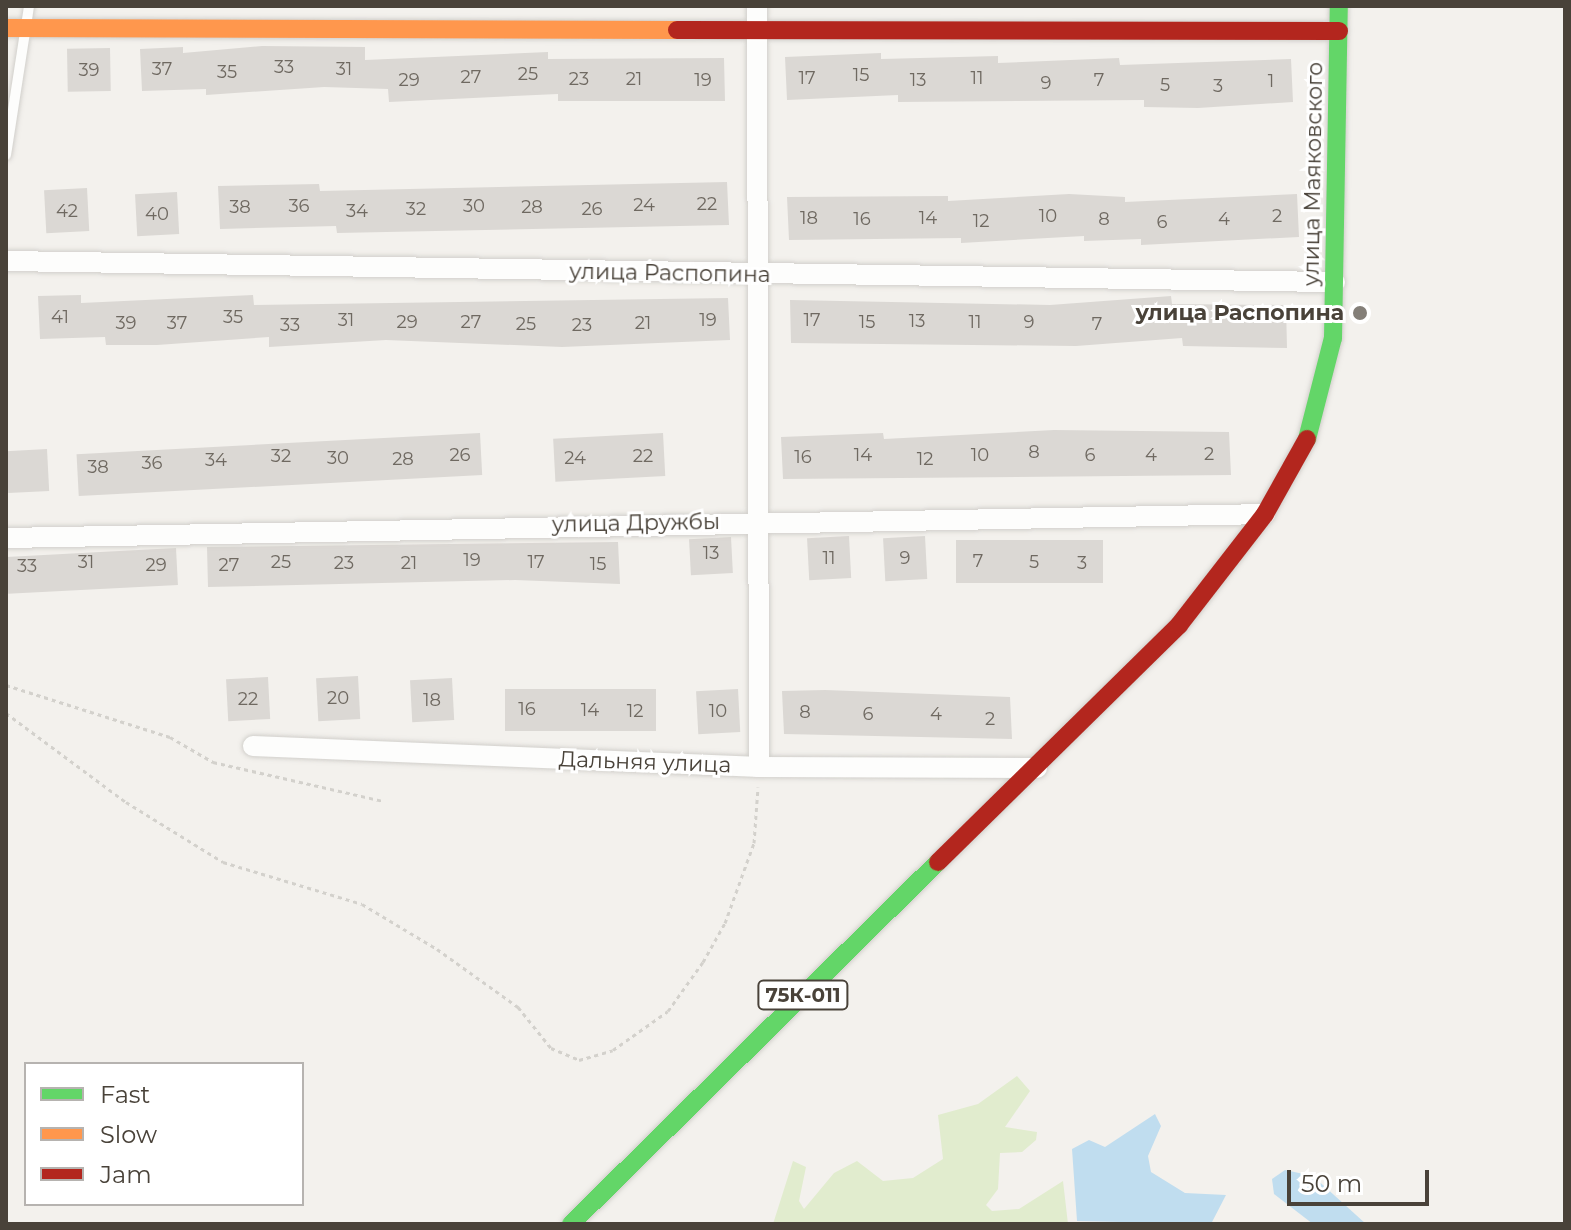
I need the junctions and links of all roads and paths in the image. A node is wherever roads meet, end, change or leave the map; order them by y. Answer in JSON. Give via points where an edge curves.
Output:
{"nodes":[{"id":1,"x":29,"y":6,"type":"edge"},
{"id":2,"x":757,"y":6,"type":"edge"},
{"id":3,"x":1339,"y":6,"type":"edge"},
{"id":4,"x":6,"y":28,"type":"edge"},
{"id":5,"x":27,"y":28,"type":"junction"},
{"id":6,"x":1339,"y":31,"type":"junction"},
{"id":7,"x":757,"y":33,"type":"junction"},
{"id":8,"x":6,"y":155,"type":"edge"},
{"id":9,"x":6,"y":261,"type":"edge"},
{"id":10,"x":757,"y":274,"type":"junction"},
{"id":11,"x":1335,"y":282,"type":"junction"},
{"id":12,"x":1265,"y":514,"type":"junction"},
{"id":13,"x":760,"y":520,"type":"junction"},
{"id":14,"x":6,"y":538,"type":"edge"},
{"id":15,"x":6,"y":685,"type":"edge"},
{"id":16,"x":6,"y":713,"type":"edge"},
{"id":17,"x":253,"y":746,"type":"dead end"},
{"id":18,"x":759,"y":767,"type":"junction"},
{"id":19,"x":1037,"y":768,"type":"junction"},
{"id":20,"x":383,"y":801,"type":"dead end"},
{"id":21,"x":571,"y":1224,"type":"edge"}],
"edges":[{"from":1,"to":5,"type":"lane"},
{"from":2,"to":7,"type":"street"},
{"from":3,"to":6,"type":"main road","name":"улица Маяковского"},
{"from":4,"to":5,"type":"main road"},
{"from":5,"to":7,"type":"main road"},
{"from":5,"to":8,"type":"lane"},
{"from":6,"to":7,"type":"main road"},
{"from":6,"to":11,"type":"main road","name":"улица Маяковского"},
{"from":7,"to":10,"type":"street"},
{"from":9,"to":10,"type":"street","name":"улица Распопина"},
{"from":10,"to":11,"type":"street","name":"улица Распопина"},
{"from":10,"to":13,"type":"street"},
{"from":11,"to":12,"type":"main road","name":"улица Маяковского","via":[[1322,397],[1301,455]]},
{"from":12,"to":13,"type":"street","name":"улица Дружбы"},
{"from":12,"to":19,"type":"main road","name":"улица Маяковского","via":[[1179,625]]},
{"from":13,"to":14,"type":"street","name":"улица Дружбы"},
{"from":13,"to":18,"type":"street"},
{"from":15,"to":20,"type":"path","via":[[170,737],[213,762]]},
{"from":16,"to":18,"type":"path","via":[[126,802],[223,862],[362,904],[437,949],[518,1007],[551,1048],[579,1060],[613,1050],[668,1011],[703,962],[725,923],[754,843]]},
{"from":17,"to":18,"type":"street","name":"Дальняя улица"},
{"from":18,"to":19,"type":"street","name":"Дальняя улица"},
{"from":19,"to":21,"type":"main road","number":"75К-011"}]}
